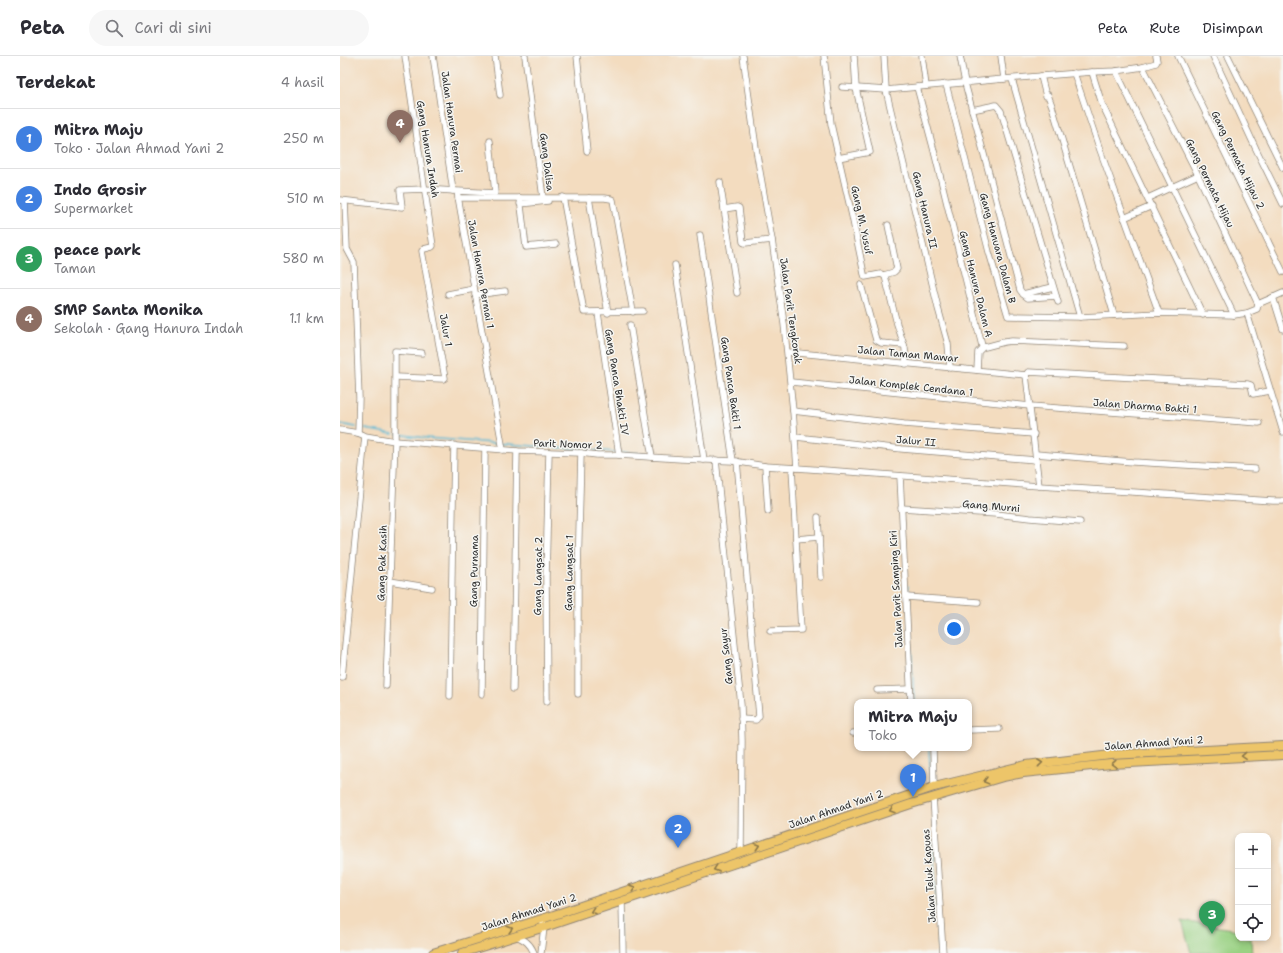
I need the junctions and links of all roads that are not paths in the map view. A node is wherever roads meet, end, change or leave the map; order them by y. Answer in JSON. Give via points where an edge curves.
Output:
{"nodes":[{"id":1,"x":405,"y":56,"type":"edge"},
{"id":2,"x":433,"y":56,"type":"edge"},
{"id":3,"x":495,"y":56,"type":"edge"},
{"id":4,"x":525,"y":56,"type":"edge"},
{"id":5,"x":577,"y":56,"type":"edge"},
{"id":6,"x":743,"y":56,"type":"edge"},
{"id":7,"x":824,"y":56,"type":"edge"},
{"id":8,"x":854,"y":56,"type":"edge"},
{"id":9,"x":884,"y":56,"type":"edge"},
{"id":10,"x":922,"y":56,"type":"edge"},
{"id":11,"x":960,"y":56,"type":"edge"},
{"id":12,"x":1001,"y":56,"type":"edge"},
{"id":13,"x":1156,"y":56,"type":"edge"},
{"id":14,"x":1178,"y":56,"type":"edge"},
{"id":15,"x":1213,"y":56,"type":"edge"},
{"id":16,"x":1228,"y":56,"type":"edge"},
{"id":17,"x":1143,"y":67,"type":"junction"},
{"id":18,"x":1116,"y":71,"type":"junction"},
{"id":19,"x":1092,"y":72,"type":"junction"},
{"id":20,"x":1074,"y":73,"type":"junction"},
{"id":21,"x":1041,"y":76,"type":"junction"},
{"id":22,"x":1012,"y":79,"type":"junction"},
{"id":23,"x":1004,"y":80,"type":"junction"},
{"id":24,"x":965,"y":82,"type":"junction"},
{"id":25,"x":946,"y":84,"type":"junction"},
{"id":26,"x":926,"y":86,"type":"junction"},
{"id":27,"x":842,"y":87,"type":"dead end"},
{"id":28,"x":917,"y":87,"type":"junction"},
{"id":29,"x":856,"y":88,"type":"junction"},
{"id":30,"x":886,"y":90,"type":"junction"},
{"id":31,"x":500,"y":95,"type":"dead end"},
{"id":32,"x":972,"y":110,"type":"junction"},
{"id":33,"x":490,"y":141,"type":"dead end"},
{"id":34,"x":587,"y":150,"type":"dead end"},
{"id":35,"x":838,"y":158,"type":"junction"},
{"id":36,"x":1283,"y":168,"type":"edge"},
{"id":37,"x":1198,"y":176,"type":"junction"},
{"id":38,"x":720,"y":182,"type":"dead end"},
{"id":39,"x":1172,"y":187,"type":"junction"},
{"id":40,"x":424,"y":189,"type":"junction"},
{"id":41,"x":455,"y":191,"type":"junction"},
{"id":42,"x":563,"y":197,"type":"junction"},
{"id":43,"x":458,"y":198,"type":"junction"},
{"id":44,"x":543,"y":198,"type":"junction"},
{"id":45,"x":589,"y":198,"type":"junction"},
{"id":46,"x":1148,"y":198,"type":"junction"},
{"id":47,"x":343,"y":200,"type":"edge"},
{"id":48,"x":520,"y":201,"type":"junction"},
{"id":49,"x":548,"y":201,"type":"dead end"},
{"id":50,"x":1283,"y":204,"type":"edge"},
{"id":51,"x":1152,"y":206,"type":"junction"},
{"id":52,"x":724,"y":209,"type":"junction"},
{"id":53,"x":1124,"y":218,"type":"junction"},
{"id":54,"x":888,"y":225,"type":"dead end"},
{"id":55,"x":700,"y":235,"type":"dead end"},
{"id":56,"x":772,"y":240,"type":"junction"},
{"id":57,"x":433,"y":244,"type":"joint"},
{"id":58,"x":556,"y":244,"type":"dead end"},
{"id":59,"x":675,"y":265,"type":"dead end"},
{"id":60,"x":1283,"y":272,"type":"edge"},
{"id":61,"x":884,"y":275,"type":"junction"},
{"id":62,"x":862,"y":285,"type":"dead end"},
{"id":63,"x":1053,"y":287,"type":"junction"},
{"id":64,"x":474,"y":289,"type":"junction"},
{"id":65,"x":505,"y":291,"type":"dead end"},
{"id":66,"x":737,"y":293,"type":"dead end"},
{"id":67,"x":1283,"y":293,"type":"edge"},
{"id":68,"x":448,"y":294,"type":"dead end"},
{"id":69,"x":1023,"y":294,"type":"junction"},
{"id":70,"x":476,"y":295,"type":"junction"},
{"id":71,"x":1056,"y":296,"type":"junction"},
{"id":72,"x":1273,"y":297,"type":"junction"},
{"id":73,"x":1058,"y":302,"type":"dead end"},
{"id":74,"x":1258,"y":305,"type":"junction"},
{"id":75,"x":644,"y":311,"type":"dead end"},
{"id":76,"x":633,"y":312,"type":"junction"},
{"id":77,"x":1247,"y":312,"type":"junction"},
{"id":78,"x":598,"y":313,"type":"junction"},
{"id":79,"x":608,"y":313,"type":"junction"},
{"id":80,"x":1159,"y":313,"type":"junction"},
{"id":81,"x":1114,"y":315,"type":"junction"},
{"id":82,"x":1203,"y":315,"type":"junction"},
{"id":83,"x":1234,"y":315,"type":"junction"},
{"id":84,"x":1080,"y":317,"type":"junction"},
{"id":85,"x":630,"y":325,"type":"dead end"},
{"id":86,"x":1283,"y":329,"type":"edge"},
{"id":87,"x":904,"y":345,"type":"junction"},
{"id":88,"x":1124,"y":346,"type":"dead end"},
{"id":89,"x":983,"y":347,"type":"junction"},
{"id":90,"x":422,"y":352,"type":"dead end"},
{"id":91,"x":788,"y":352,"type":"junction"},
{"id":92,"x":906,"y":364,"type":"junction"},
{"id":93,"x":950,"y":368,"type":"junction"},
{"id":94,"x":977,"y":370,"type":"junction"},
{"id":95,"x":1026,"y":375,"type":"junction"},
{"id":96,"x":396,"y":377,"type":"junction"},
{"id":97,"x":791,"y":382,"type":"junction"},
{"id":98,"x":1270,"y":391,"type":"junction"},
{"id":99,"x":1030,"y":406,"type":"junction"},
{"id":100,"x":794,"y":411,"type":"junction"},
{"id":101,"x":1259,"y":423,"type":"dead end"},
{"id":102,"x":340,"y":430,"type":"edge"},
{"id":103,"x":1283,"y":432,"type":"edge"},
{"id":104,"x":358,"y":433,"type":"junction"},
{"id":105,"x":1034,"y":434,"type":"junction"},
{"id":106,"x":365,"y":436,"type":"junction"},
{"id":107,"x":796,"y":437,"type":"junction"},
{"id":108,"x":395,"y":441,"type":"junction"},
{"id":109,"x":454,"y":445,"type":"junction"},
{"id":110,"x":502,"y":446,"type":"junction"},
{"id":111,"x":485,"y":448,"type":"junction"},
{"id":112,"x":517,"y":451,"type":"junction"},
{"id":113,"x":550,"y":452,"type":"junction"},
{"id":114,"x":581,"y":452,"type":"junction"},
{"id":115,"x":619,"y":455,"type":"junction"},
{"id":116,"x":652,"y":457,"type":"junction"},
{"id":117,"x":1036,"y":457,"type":"junction"},
{"id":118,"x":704,"y":460,"type":"junction"},
{"id":119,"x":716,"y":460,"type":"junction"},
{"id":120,"x":735,"y":461,"type":"junction"},
{"id":121,"x":765,"y":466,"type":"junction"},
{"id":122,"x":794,"y":468,"type":"junction"},
{"id":123,"x":1255,"y":469,"type":"dead end"},
{"id":124,"x":900,"y":476,"type":"junction"},
{"id":125,"x":1038,"y":486,"type":"junction"},
{"id":126,"x":1283,"y":501,"type":"edge"},
{"id":127,"x":901,"y":508,"type":"junction"},
{"id":128,"x":768,"y":511,"type":"dead end"},
{"id":129,"x":818,"y":517,"type":"dead end"},
{"id":130,"x":1080,"y":522,"type":"dead end"},
{"id":131,"x":819,"y":537,"type":"junction"},
{"id":132,"x":796,"y":539,"type":"junction"},
{"id":133,"x":821,"y":577,"type":"dead end"},
{"id":134,"x":390,"y":581,"type":"junction"},
{"id":135,"x":432,"y":588,"type":"dead end"},
{"id":136,"x":909,"y":597,"type":"junction"},
{"id":137,"x":978,"y":602,"type":"dead end"},
{"id":138,"x":770,"y":631,"type":"dead end"},
{"id":139,"x":342,"y":677,"type":"dead end"},
{"id":140,"x":386,"y":686,"type":"dead end"},
{"id":141,"x":513,"y":689,"type":"dead end"},
{"id":142,"x":910,"y":689,"type":"junction"},
{"id":143,"x":877,"y":690,"type":"dead end"},
{"id":144,"x":482,"y":694,"type":"dead end"},
{"id":145,"x":578,"y":694,"type":"dead end"},
{"id":146,"x":450,"y":696,"type":"dead end"},
{"id":147,"x":911,"y":699,"type":"edge"},
{"id":148,"x":547,"y":701,"type":"dead end"},
{"id":149,"x":742,"y":719,"type":"junction"},
{"id":150,"x":999,"y":729,"type":"dead end"},
{"id":151,"x":972,"y":730,"type":"edge"},
{"id":152,"x":1283,"y":746,"type":"edge"},
{"id":153,"x":933,"y":751,"type":"edge"},
{"id":154,"x":1283,"y":755,"type":"edge"},
{"id":155,"x":932,"y":788,"type":"junction"},
{"id":156,"x":931,"y":798,"type":"junction"},
{"id":157,"x":804,"y":836,"type":"junction"},
{"id":158,"x":741,"y":851,"type":"junction"},
{"id":159,"x":622,"y":901,"type":"junction"},
{"id":160,"x":542,"y":919,"type":"junction"},
{"id":161,"x":544,"y":927,"type":"junction"},
{"id":162,"x":516,"y":936,"type":"junction"},
{"id":163,"x":433,"y":953,"type":"edge"},
{"id":164,"x":462,"y":953,"type":"edge"},
{"id":165,"x":534,"y":953,"type":"edge"},
{"id":166,"x":541,"y":953,"type":"edge"},
{"id":167,"x":623,"y":953,"type":"edge"},
{"id":168,"x":943,"y":953,"type":"edge"}],
"edges":[{"from":1,"to":40,"type":"street","name":"Gang Hanura Indah"},
{"from":2,"to":41,"type":"street","name":"Jalan Hanura Permai"},
{"from":3,"to":31,"type":"street"},
{"from":4,"to":44,"type":"street","name":"Gang Dalisa"},
{"from":5,"to":34,"type":"street"},
{"from":6,"to":56,"type":"street","name":"Jalan Parit Tengkorak"},
{"from":7,"to":35,"type":"street","name":"Gang M. Yusuf","via":[[831,124]]},
{"from":8,"to":29,"type":"street"},
{"from":9,"to":30,"type":"street","name":"Gang Hanura II"},
{"from":10,"to":26,"type":"street"},
{"from":11,"to":24,"type":"street"},
{"from":12,"to":23,"type":"street"},
{"from":13,"to":17,"type":"street","via":[[1156,63]]},
{"from":14,"to":60,"type":"street","name":"Gang Permata Hijau 2"},
{"from":15,"to":50,"type":"street"},
{"from":16,"to":36,"type":"street"},
{"from":17,"to":18,"type":"street"},
{"from":17,"to":37,"type":"street","name":"Gang Permata Hijau"},
{"from":18,"to":19,"type":"street"},
{"from":18,"to":39,"type":"street"},
{"from":19,"to":20,"type":"street"},
{"from":19,"to":46,"type":"street","via":[[1102,104]]},
{"from":20,"to":21,"type":"street"},
{"from":20,"to":53,"type":"street"},
{"from":21,"to":22,"type":"street"},
{"from":21,"to":81,"type":"street"},
{"from":22,"to":23,"type":"street"},
{"from":22,"to":84,"type":"street"},
{"from":23,"to":24,"type":"street"},
{"from":24,"to":25,"type":"street"},
{"from":24,"to":32,"type":"street"},
{"from":25,"to":26,"type":"street"},
{"from":25,"to":84,"type":"street","name":"Gang Hanuara Dalam B","via":[[989,252],[1008,315]]},
{"from":26,"to":28,"type":"street"},
{"from":27,"to":29,"type":"street"},
{"from":28,"to":30,"type":"street"},
{"from":28,"to":89,"type":"street","name":"Gang Hanura Dalam A"},
{"from":29,"to":30,"type":"street"},
{"from":29,"to":35,"type":"street","via":[[870,152]]},
{"from":30,"to":93,"type":"street","name":"Gang Hanura II","via":[[948,344]]},
{"from":32,"to":63,"type":"street","via":[[996,106],[1001,111]]},
{"from":32,"to":69,"type":"street"},
{"from":33,"to":41,"type":"street","via":[[495,193]]},
{"from":35,"to":61,"type":"street","name":"Gang M. Yusuf","via":[[865,277]]},
{"from":37,"to":39,"type":"street"},
{"from":37,"to":74,"type":"street","name":"Gang Permata Hijau"},
{"from":38,"to":52,"type":"street"},
{"from":39,"to":46,"type":"street"},
{"from":39,"to":83,"type":"street"},
{"from":40,"to":41,"type":"street"},
{"from":40,"to":47,"type":"street","via":[[400,190],[402,207]]},
{"from":40,"to":57,"type":"street","name":"Gang Hanura Indah"},
{"from":41,"to":43,"type":"street","name":"Jalan Hanura Permai 1"},
{"from":42,"to":44,"type":"street","name":"Gang Dalisa"},
{"from":42,"to":45,"type":"street","name":"Gang Dalisa"},
{"from":42,"to":78,"type":"street","via":[[584,312]]},
{"from":43,"to":48,"type":"street"},
{"from":43,"to":64,"type":"street","name":"Jalan Hanura Permai 1"},
{"from":44,"to":48,"type":"street"},
{"from":45,"to":76,"type":"street","name":"Gang Dalisa","via":[[613,200]]},
{"from":45,"to":79,"type":"street"},
{"from":46,"to":51,"type":"street"},
{"from":47,"to":104,"type":"street","via":[[347,250],[354,262]]},
{"from":48,"to":49,"type":"street"},
{"from":48,"to":58,"type":"street","via":[[526,247]]},
{"from":51,"to":53,"type":"street"},
{"from":51,"to":82,"type":"street"},
{"from":52,"to":56,"type":"street","via":[[739,208],[743,242]]},
{"from":52,"to":66,"type":"street"},
{"from":53,"to":80,"type":"street"},
{"from":54,"to":61,"type":"street","via":[[896,269]]},
{"from":55,"to":120,"type":"street","name":"Gang Panca Bakti 1"},
{"from":56,"to":91,"type":"street","name":"Jalan Parit Tengkorak"},
{"from":57,"to":96,"type":"street","name":"Jalur 1","via":[[422,252],[444,378]]},
{"from":59,"to":118,"type":"street"},
{"from":61,"to":87,"type":"street"},
{"from":62,"to":87,"type":"street","via":[[876,340],[881,343]]},
{"from":63,"to":69,"type":"street"},
{"from":63,"to":71,"type":"street"},
{"from":64,"to":68,"type":"street"},
{"from":64,"to":70,"type":"street","name":"Jalan Hanura Permai 1"},
{"from":65,"to":70,"type":"street"},
{"from":67,"to":72,"type":"street","name":"Gang Hanuara Dalam B"},
{"from":69,"to":71,"type":"street","via":[[1028,298]]},
{"from":70,"to":110,"type":"street","name":"Jalan Hanura Permai 1"},
{"from":71,"to":73,"type":"street"},
{"from":72,"to":74,"type":"street","name":"Gang Hanuara Dalam B"},
{"from":72,"to":86,"type":"street"},
{"from":74,"to":77,"type":"street","name":"Gang Hanuara Dalam B","via":[[1255,310]]},
{"from":75,"to":76,"type":"street"},
{"from":76,"to":79,"type":"street"},
{"from":77,"to":83,"type":"street","name":"Gang Hanuara Dalam B"},
{"from":77,"to":98,"type":"street"},
{"from":78,"to":79,"type":"street"},
{"from":78,"to":115,"type":"street","name":"Gang Panca Bhakti IV"},
{"from":80,"to":81,"type":"street","name":"Gang Hanuara Dalam B"},
{"from":80,"to":82,"type":"street","name":"Gang Hanuara Dalam B"},
{"from":81,"to":84,"type":"street","name":"Gang Hanuara Dalam B"},
{"from":82,"to":83,"type":"street","name":"Gang Hanuara Dalam B"},
{"from":85,"to":116,"type":"street"},
{"from":87,"to":92,"type":"street"},
{"from":88,"to":89,"type":"street","name":"Gang Hanura Dalam A","via":[[1012,341]]},
{"from":89,"to":94,"type":"street","via":[[978,352]]},
{"from":90,"to":96,"type":"street","name":"Gang Pak Kasih","via":[[396,350]]},
{"from":91,"to":92,"type":"street","name":"Jalan Taman Mawar"},
{"from":91,"to":97,"type":"street","name":"Jalan Parit Tengkorak"},
{"from":92,"to":93,"type":"street","name":"Jalan Taman Mawar"},
{"from":93,"to":94,"type":"street","name":"Jalan Taman Mawar"},
{"from":94,"to":95,"type":"street","name":"Jalan Taman Mawar"},
{"from":95,"to":98,"type":"street","name":"Jalan Taman Mawar","via":[[1029,372],[1248,384],[1251,385],[1253,394]]},
{"from":95,"to":99,"type":"street"},
{"from":96,"to":108,"type":"street","name":"Gang Pak Kasih"},
{"from":97,"to":99,"type":"street","name":"Jalan Komplek Cendana 1"},
{"from":97,"to":100,"type":"street","name":"Jalan Parit Tengkorak"},
{"from":98,"to":103,"type":"street"},
{"from":99,"to":101,"type":"street","name":"Jalan Dharma Bakti 1"},
{"from":99,"to":105,"type":"street"},
{"from":100,"to":105,"type":"street","via":[[904,424]]},
{"from":100,"to":107,"type":"street","name":"Jalan Parit Tengkorak"},
{"from":102,"to":104,"type":"street","name":"Parit Nomor 2"},
{"from":104,"to":106,"type":"street","name":"Parit Nomor 2"},
{"from":105,"to":117,"type":"street"},
{"from":106,"to":108,"type":"street","name":"Parit Nomor 2"},
{"from":106,"to":139,"type":"street"},
{"from":107,"to":117,"type":"street","name":"Jalur II","via":[[902,449]]},
{"from":107,"to":122,"type":"street","name":"Jalan Parit Tengkorak"},
{"from":108,"to":109,"type":"street","name":"Parit Nomor 2"},
{"from":108,"to":134,"type":"street","name":"Gang Pak Kasih"},
{"from":109,"to":111,"type":"street","name":"Parit Nomor 2"},
{"from":109,"to":146,"type":"street"},
{"from":110,"to":111,"type":"street","name":"Parit Nomor 2"},
{"from":110,"to":112,"type":"street","name":"Parit Nomor 2"},
{"from":111,"to":144,"type":"street","name":"Gang Purnama"},
{"from":112,"to":113,"type":"street","name":"Parit Nomor 2"},
{"from":112,"to":141,"type":"street"},
{"from":113,"to":114,"type":"street","name":"Parit Nomor 2"},
{"from":113,"to":148,"type":"street","name":"Gang Langsat 2","via":[[546,577]]},
{"from":114,"to":115,"type":"street","name":"Parit Nomor 2"},
{"from":114,"to":145,"type":"street","name":"Gang Langsat 1"},
{"from":115,"to":116,"type":"street","name":"Parit Nomor 2"},
{"from":116,"to":118,"type":"street","name":"Parit Nomor 2"},
{"from":117,"to":123,"type":"street","name":"Jalur II"},
{"from":117,"to":125,"type":"street"},
{"from":118,"to":119,"type":"street","name":"Parit Nomor 2"},
{"from":119,"to":120,"type":"street","name":"Parit Nomor 2"},
{"from":119,"to":149,"type":"street","name":"Gang Sayur"},
{"from":120,"to":121,"type":"street","name":"Parit Nomor 2"},
{"from":120,"to":149,"type":"street","name":"Gang Panca Bakti 1","via":[[759,716],[756,720]]},
{"from":121,"to":122,"type":"street","name":"Parit Nomor 2"},
{"from":121,"to":128,"type":"street"},
{"from":122,"to":124,"type":"street"},
{"from":122,"to":132,"type":"street","name":"Jalan Parit Tengkorak"},
{"from":124,"to":125,"type":"street"},
{"from":124,"to":127,"type":"street","name":"Jalan Parit Samping Kiri"},
{"from":125,"to":126,"type":"street"},
{"from":127,"to":130,"type":"street","name":"Gang Murni"},
{"from":127,"to":136,"type":"street","name":"Jalan Parit Samping Kiri"},
{"from":129,"to":131,"type":"street"},
{"from":131,"to":132,"type":"street"},
{"from":131,"to":133,"type":"street"},
{"from":132,"to":138,"type":"street","name":"Jalan Parit Tengkorak","via":[[801,630]]},
{"from":134,"to":135,"type":"street"},
{"from":134,"to":140,"type":"street","name":"Gang Pak Kasih"},
{"from":136,"to":137,"type":"street"},
{"from":136,"to":142,"type":"street","name":"Jalan Parit Samping Kiri"},
{"from":142,"to":143,"type":"street"},
{"from":142,"to":147,"type":"street","name":"Jalan Parit Samping Kiri"},
{"from":149,"to":158,"type":"street","name":"Gang Sayur"},
{"from":150,"to":151,"type":"street"},
{"from":155,"to":152,"type":"highway","name":"Jalan Ahmad Yani 2","one_way":true,"via":[[1026,764],[1111,755]]},
{"from":153,"to":155,"type":"street"},
{"from":154,"to":156,"type":"highway","name":"Jalan Ahmad Yani 2","one_way":true,"via":[[1111,764],[1023,773]]},
{"from":155,"to":157,"type":"highway","name":"Jalan Ahmad Yani 2"},
{"from":156,"to":157,"type":"highway","name":"Jalan Ahmad Yani 2","one_way":true},
{"from":156,"to":168,"type":"street","name":"Jalan Teluk Kapuas"},
{"from":158,"to":157,"type":"highway","name":"Jalan Ahmad Yani 2","one_way":true},
{"from":157,"to":159,"type":"highway","name":"Jalan Ahmad Yani 2","one_way":true},
{"from":160,"to":158,"type":"highway","name":"Jalan Ahmad Yani 2","one_way":true},
{"from":159,"to":161,"type":"highway","name":"Jalan Ahmad Yani 2","one_way":true},
{"from":159,"to":167,"type":"street"},
{"from":160,"to":161,"type":"street"},
{"from":163,"to":160,"type":"highway","name":"Jalan Ahmad Yani 2","one_way":true},
{"from":161,"to":162,"type":"highway","name":"Jalan Ahmad Yani 2"},
{"from":161,"to":166,"type":"street"},
{"from":162,"to":164,"type":"highway","name":"Jalan Ahmad Yani 2"},
{"from":162,"to":165,"type":"street","via":[[530,944]]}]}
